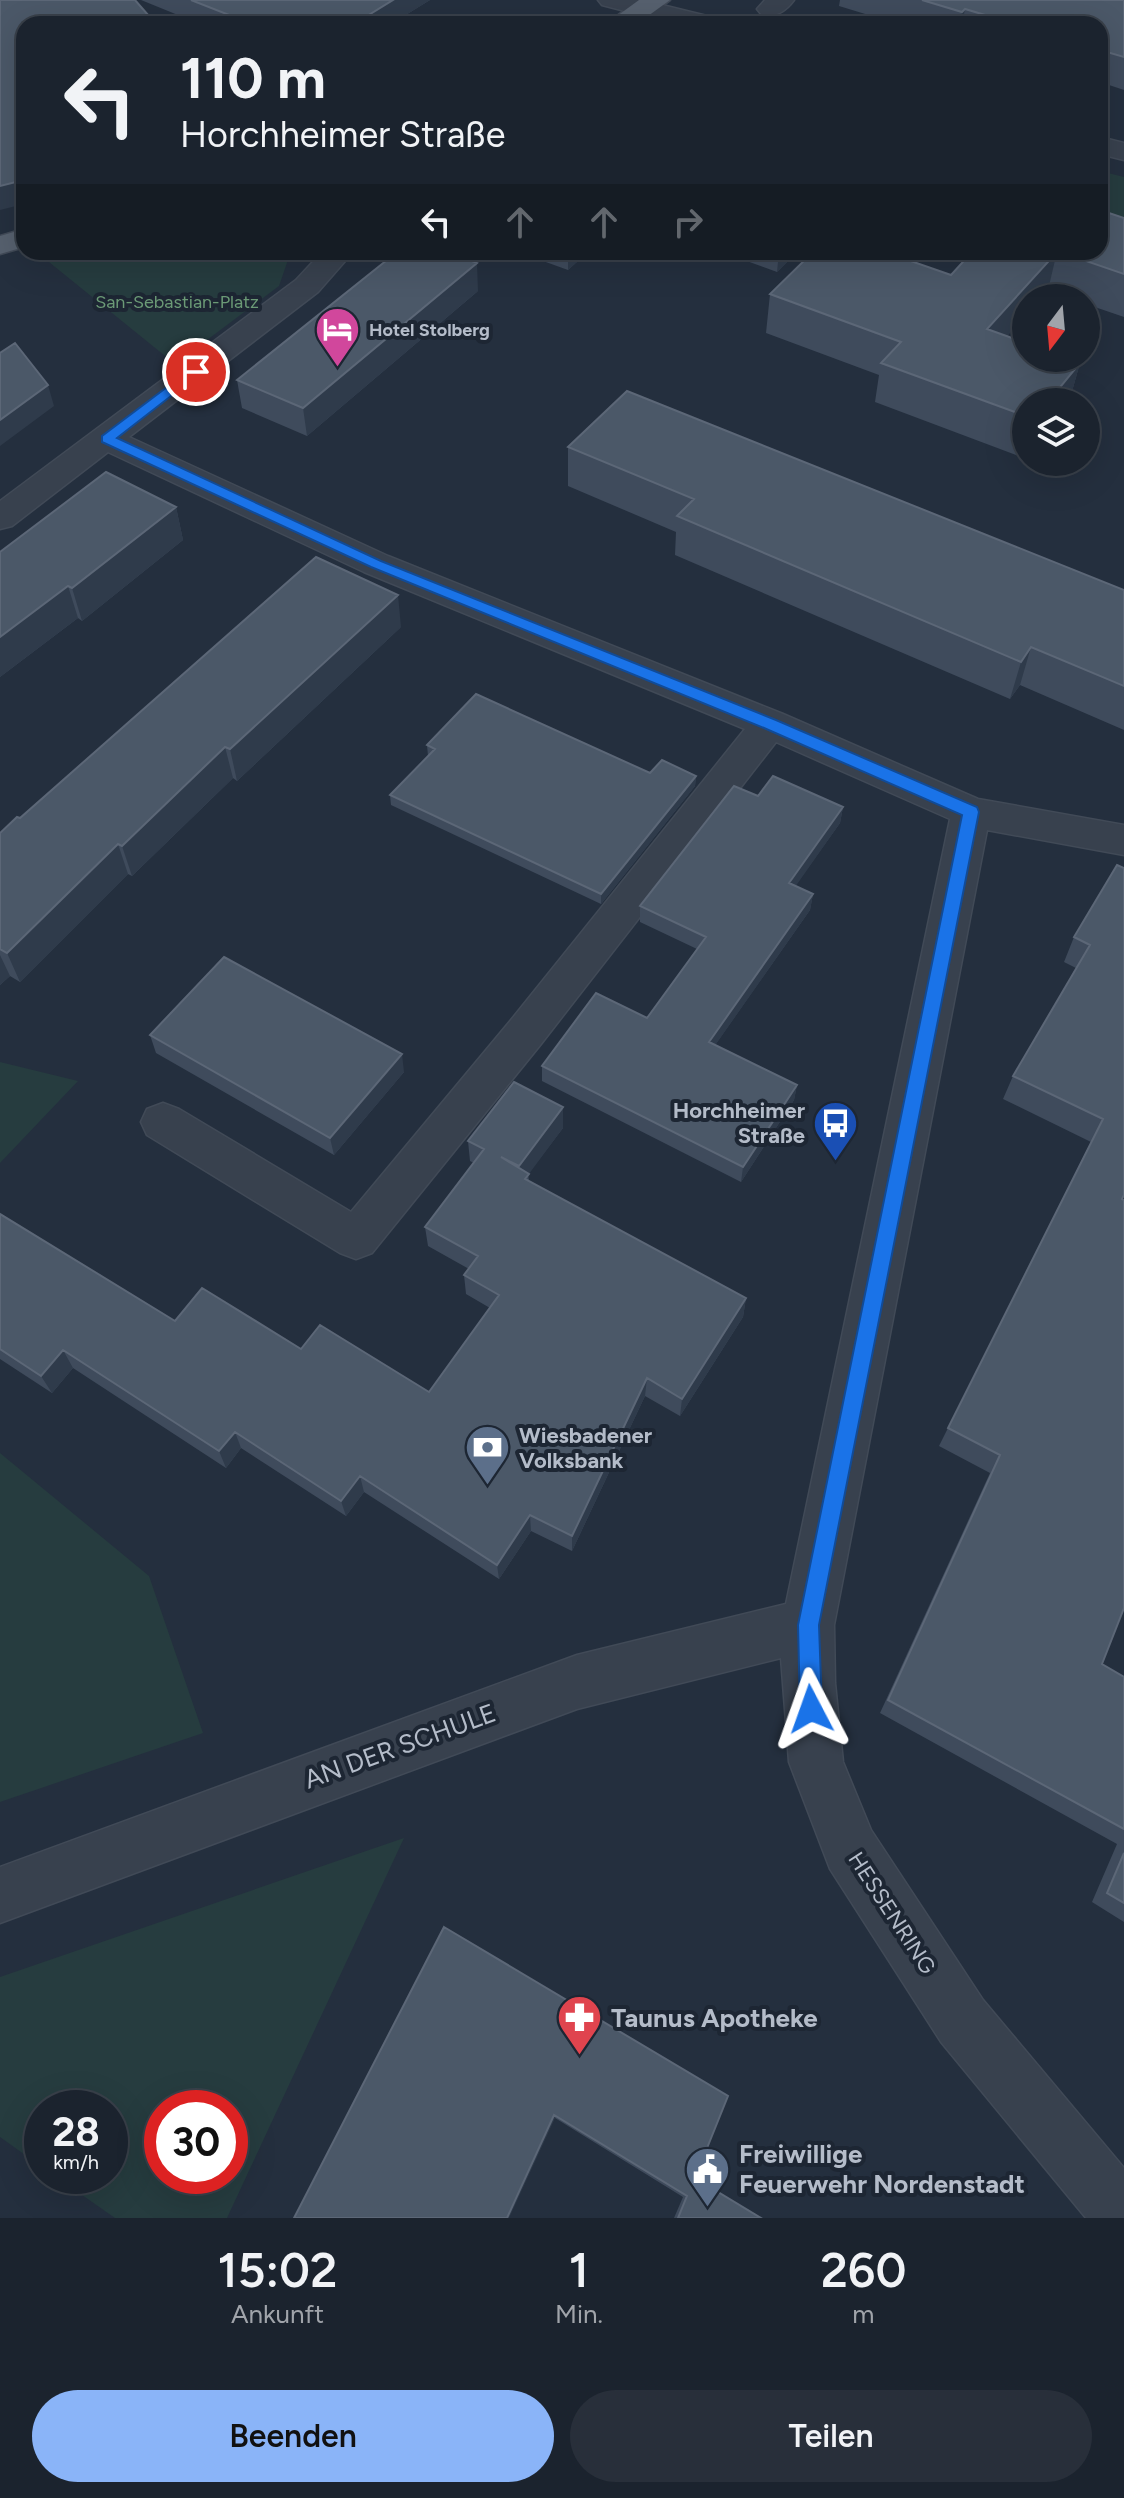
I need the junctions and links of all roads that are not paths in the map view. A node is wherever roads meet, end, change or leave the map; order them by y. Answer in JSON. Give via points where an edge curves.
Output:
{"nodes":[{"id":1,"x":611,"y":0,"type":"edge"},
{"id":2,"x":645,"y":3,"type":"edge"},
{"id":3,"x":629,"y":16,"type":"edge"},
{"id":4,"x":683,"y":16,"type":"edge"},
{"id":5,"x":326,"y":260,"type":"edge"},
{"id":6,"x":107,"y":439,"type":"junction"},
{"id":7,"x":0,"y":518,"type":"edge"},
{"id":8,"x":770,"y":724,"type":"junction"},
{"id":9,"x":971,"y":812,"type":"junction"},
{"id":10,"x":1124,"y":840,"type":"edge"},
{"id":11,"x":163,"y":1122,"type":"dead end"},
{"id":12,"x":808,"y":1625,"type":"junction"},
{"id":13,"x":0,"y":1895,"type":"edge"},
{"id":14,"x":1124,"y":2216,"type":"edge"}],
"edges":[{"from":1,"to":2,"type":"street"},
{"from":2,"to":3,"type":"main road"},
{"from":2,"to":4,"type":"street"},
{"from":5,"to":6,"type":"street"},
{"from":6,"to":7,"type":"street"},
{"from":6,"to":8,"type":"street","via":[[376,564]]},
{"from":8,"to":9,"type":"street"},
{"from":8,"to":11,"type":"street","via":[[356,1239]]},
{"from":9,"to":10,"type":"street"},
{"from":9,"to":12,"type":"street","name":"HESSENRING"},
{"from":12,"to":13,"type":"street","name":"AN DER SCHULE","via":[[577,1682]]},
{"from":12,"to":14,"type":"street","name":"HESSENRING","via":[[816,1762],[850,1849],[962,2021]]}]}
